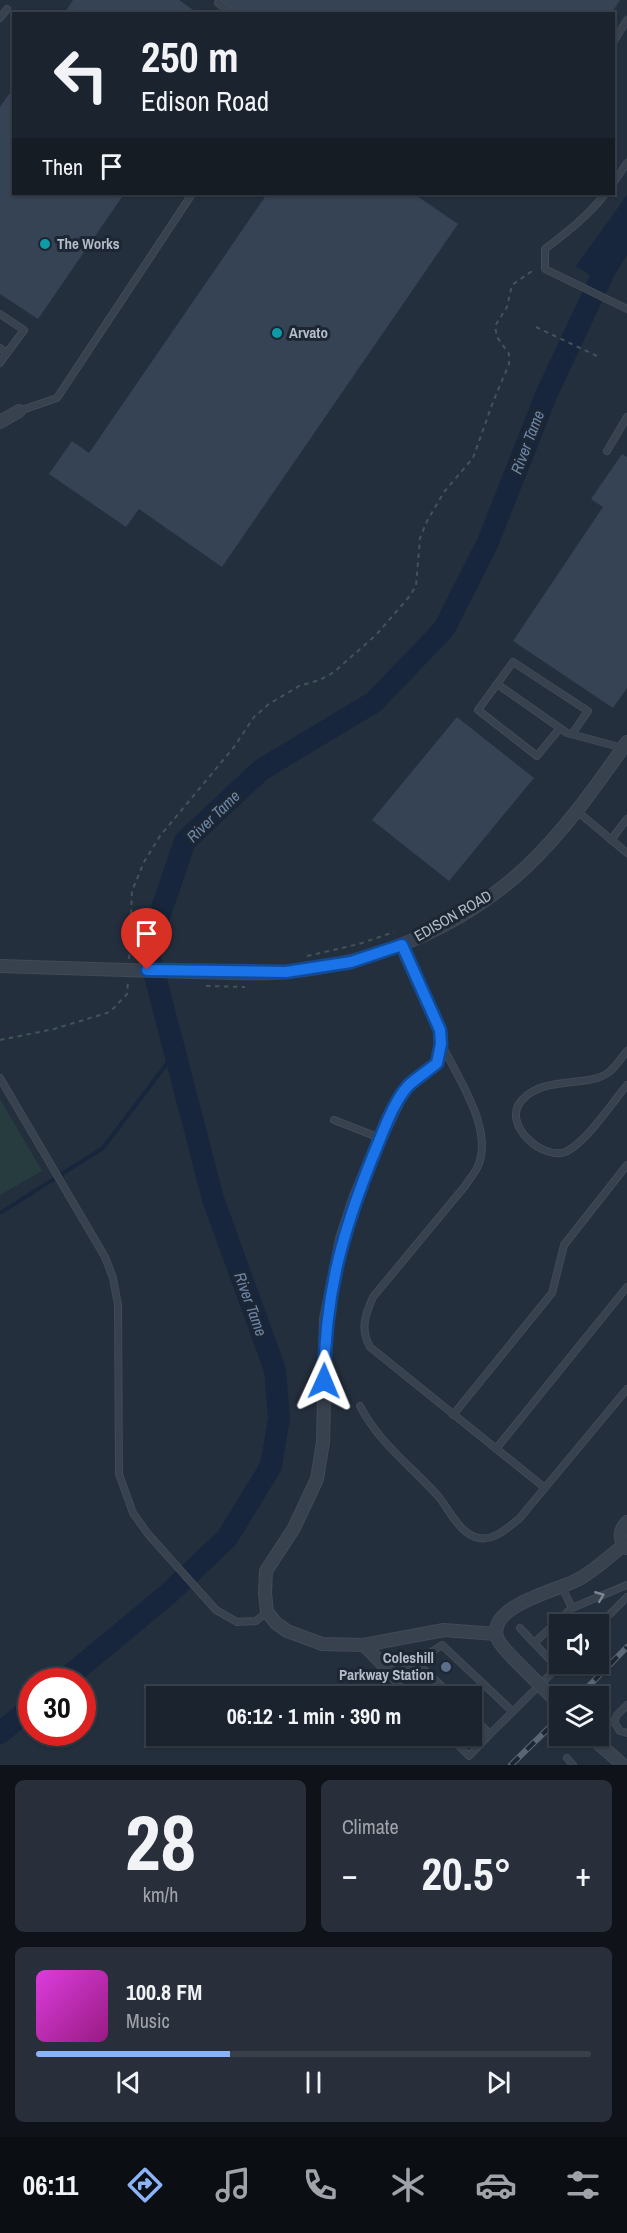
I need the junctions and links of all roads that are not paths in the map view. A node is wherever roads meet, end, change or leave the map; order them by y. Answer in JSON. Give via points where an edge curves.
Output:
{"nodes":[{"id":1,"x":218,"y":3,"type":"dead end"},
{"id":2,"x":7,"y":9,"type":"dead end"},
{"id":3,"x":230,"y":12,"type":"edge"},
{"id":4,"x":0,"y":18,"type":"edge"},
{"id":5,"x":627,"y":20,"type":"edge"},
{"id":6,"x":615,"y":39,"type":"edge"},
{"id":7,"x":627,"y":163,"type":"edge"},
{"id":8,"x":615,"y":181,"type":"edge"},
{"id":9,"x":191,"y":195,"type":"edge"},
{"id":10,"x":604,"y":195,"type":"edge"},
{"id":11,"x":627,"y":309,"type":"edge"},
{"id":12,"x":0,"y":314,"type":"edge"},
{"id":13,"x":0,"y":348,"type":"edge"},
{"id":14,"x":7,"y":353,"type":"junction"},
{"id":15,"x":0,"y":363,"type":"edge"},
{"id":16,"x":19,"y":411,"type":"joint"},
{"id":17,"x":627,"y":417,"type":"edge"},
{"id":18,"x":0,"y":422,"type":"edge"},
{"id":19,"x":606,"y":451,"type":"dead end"},
{"id":20,"x":497,"y":684,"type":"junction"},
{"id":21,"x":560,"y":728,"type":"junction"},
{"id":22,"x":572,"y":734,"type":"junction"},
{"id":23,"x":625,"y":745,"type":"edge"},
{"id":24,"x":576,"y":810,"type":"junction"},
{"id":25,"x":627,"y":819,"type":"edge"},
{"id":26,"x":611,"y":840,"type":"junction"},
{"id":27,"x":627,"y":853,"type":"edge"},
{"id":28,"x":402,"y":945,"type":"junction"},
{"id":29,"x":0,"y":966,"type":"edge"},
{"id":30,"x":441,"y":1044,"type":"junction"},
{"id":31,"x":627,"y":1051,"type":"edge"},
{"id":32,"x":0,"y":1078,"type":"edge"},
{"id":33,"x":627,"y":1085,"type":"edge"},
{"id":34,"x":334,"y":1120,"type":"dead end"},
{"id":35,"x":380,"y":1138,"type":"junction"},
{"id":36,"x":627,"y":1165,"type":"edge"},
{"id":37,"x":627,"y":1287,"type":"edge"},
{"id":38,"x":627,"y":1389,"type":"edge"},
{"id":39,"x":360,"y":1406,"type":"dead end"},
{"id":40,"x":453,"y":1415,"type":"junction"},
{"id":41,"x":496,"y":1449,"type":"junction"},
{"id":42,"x":545,"y":1488,"type":"junction"},
{"id":43,"x":627,"y":1522,"type":"edge"},
{"id":44,"x":625,"y":1547,"type":"edge"},
{"id":45,"x":627,"y":1585,"type":"edge"},
{"id":46,"x":562,"y":1587,"type":"junction"},
{"id":47,"x":627,"y":1598,"type":"edge"},
{"id":48,"x":572,"y":1608,"type":"junction"},
{"id":49,"x":267,"y":1612,"type":"junction"},
{"id":50,"x":609,"y":1615,"type":"edge"},
{"id":51,"x":520,"y":1628,"type":"dead end"},
{"id":52,"x":496,"y":1634,"type":"junction"},
{"id":53,"x":534,"y":1643,"type":"junction"},
{"id":54,"x":364,"y":1645,"type":"junction"},
{"id":55,"x":549,"y":1656,"type":"edge"},
{"id":56,"x":416,"y":1662,"type":"junction"},
{"id":57,"x":391,"y":1673,"type":"junction"},
{"id":58,"x":550,"y":1674,"type":"edge"},
{"id":59,"x":400,"y":1686,"type":"edge"},
{"id":60,"x":441,"y":1686,"type":"edge"},
{"id":61,"x":549,"y":1694,"type":"edge"},
{"id":62,"x":627,"y":1705,"type":"edge"},
{"id":63,"x":512,"y":1712,"type":"junction"},
{"id":64,"x":482,"y":1726,"type":"edge"},
{"id":65,"x":627,"y":1733,"type":"edge"},
{"id":66,"x":490,"y":1734,"type":"junction"},
{"id":67,"x":482,"y":1742,"type":"edge"},
{"id":68,"x":460,"y":1746,"type":"edge"},
{"id":69,"x":478,"y":1746,"type":"edge"},
{"id":70,"x":601,"y":1746,"type":"edge"},
{"id":71,"x":567,"y":1758,"type":"dead end"},
{"id":72,"x":573,"y":1765,"type":"edge"},
{"id":73,"x":623,"y":1765,"type":"edge"}],
"edges":[{"from":1,"to":3,"type":"lane"},
{"from":2,"to":4,"type":"lane"},
{"from":5,"to":6,"type":"lane"},
{"from":7,"to":8,"type":"lane"},
{"from":9,"to":16,"type":"lane","via":[[57,398]]},
{"from":10,"to":11,"type":"lane","via":[[580,222],[544,249],[545,269]]},
{"from":12,"to":14,"type":"lane","via":[[24,330]]},
{"from":13,"to":14,"type":"lane"},
{"from":14,"to":15,"type":"lane"},
{"from":16,"to":18,"type":"street"},
{"from":17,"to":19,"type":"lane"},
{"from":20,"to":21,"type":"lane"},
{"from":20,"to":21,"type":"lane","via":[[478,710],[537,756]]},
{"from":20,"to":22,"type":"lane","via":[[513,662],[588,711]]},
{"from":21,"to":22,"type":"lane"},
{"from":22,"to":23,"type":"lane"},
{"from":23,"to":24,"type":"street","name":"EDISON ROAD"},
{"from":24,"to":26,"type":"lane"},
{"from":24,"to":28,"type":"street","name":"EDISON ROAD","via":[[524,869],[496,891],[435,930]]},
{"from":25,"to":26,"type":"lane"},
{"from":26,"to":27,"type":"lane"},
{"from":28,"to":29,"type":"street","name":"EDISON ROAD","bridge":true,"via":[[351,962],[286,972]]},
{"from":28,"to":30,"type":"street","via":[[440,1030]]},
{"from":30,"to":35,"type":"street","via":[[437,1063],[409,1085]]},
{"from":30,"to":40,"type":"lane","via":[[480,1122],[482,1150],[478,1166],[373,1297],[364,1328],[370,1347]]},
{"from":31,"to":33,"type":"lane","via":[[610,1072],[600,1077],[539,1087],[522,1099],[516,1121],[531,1142],[542,1149],[568,1151]]},
{"from":32,"to":49,"type":"lane","via":[[105,1257],[113,1278],[118,1305],[119,1474],[133,1513],[216,1610],[237,1622],[256,1621]]},
{"from":34,"to":35,"type":"lane"},
{"from":35,"to":49,"type":"street","via":[[342,1239],[331,1289],[325,1340],[323,1442],[317,1479],[294,1528],[266,1572]]},
{"from":36,"to":40,"type":"lane","via":[[564,1245],[552,1293]]},
{"from":37,"to":41,"type":"lane"},
{"from":38,"to":42,"type":"lane"},
{"from":39,"to":42,"type":"lane","via":[[391,1450],[472,1535],[489,1538],[502,1532],[519,1519]]},
{"from":40,"to":41,"type":"lane"},
{"from":41,"to":42,"type":"lane"},
{"from":43,"to":44,"type":"street","via":[[621,1530]]},
{"from":44,"to":46,"type":"street"},
{"from":48,"to":45,"type":"lane","one_way":true},
{"from":46,"to":48,"type":"lane"},
{"from":46,"to":52,"type":"street","via":[[509,1609]]},
{"from":47,"to":50,"type":"lane"},
{"from":48,"to":53,"type":"lane"},
{"from":49,"to":54,"type":"street","via":[[287,1631],[322,1644]]},
{"from":51,"to":53,"type":"lane"},
{"from":52,"to":54,"type":"street","via":[[444,1630]]},
{"from":52,"to":61,"type":"street","bridge":true,"via":[[511,1656]]},
{"from":53,"to":55,"type":"lane"},
{"from":54,"to":57,"type":"street"},
{"from":56,"to":57,"type":"lane"},
{"from":56,"to":60,"type":"lane"},
{"from":56,"to":63,"type":"lane","via":[[442,1645]]},
{"from":57,"to":59,"type":"lane"},
{"from":58,"to":63,"type":"lane"},
{"from":62,"to":65,"type":"lane","via":[[614,1722]]},
{"from":63,"to":66,"type":"lane"},
{"from":64,"to":66,"type":"lane"},
{"from":66,"to":67,"type":"lane"},
{"from":68,"to":69,"type":"lane","via":[[469,1755]]},
{"from":70,"to":73,"type":"street"},
{"from":71,"to":72,"type":"lane"}]}
